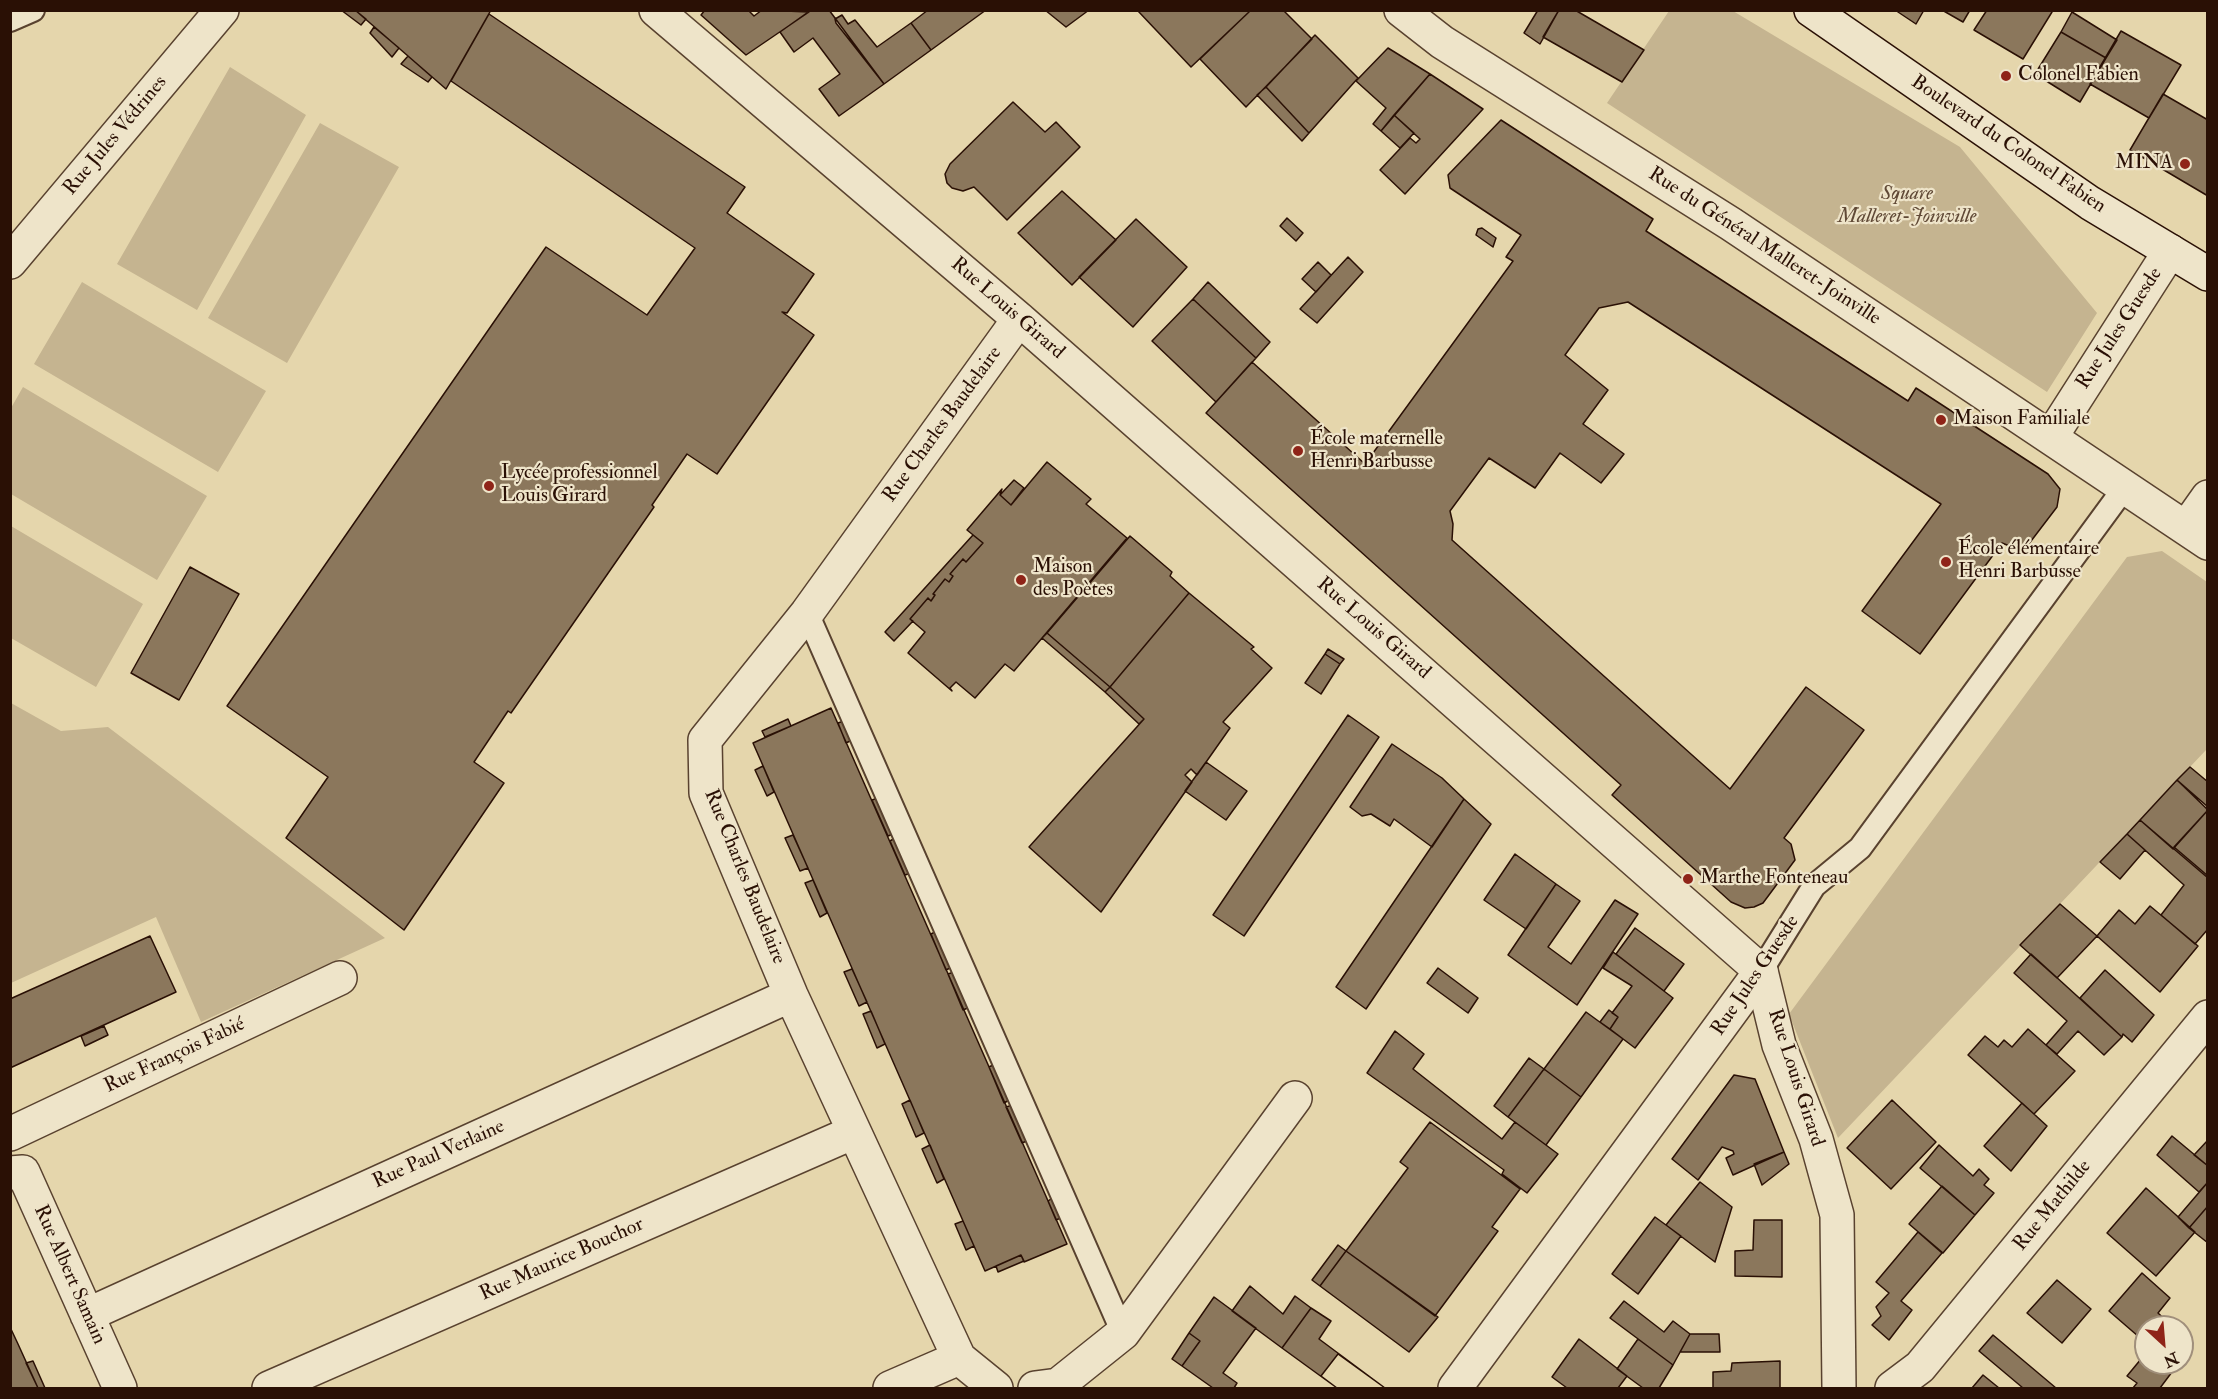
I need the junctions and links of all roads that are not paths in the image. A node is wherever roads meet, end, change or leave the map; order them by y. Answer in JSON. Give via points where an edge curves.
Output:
{"nodes":[{"id":1,"x":33,"y":10,"type":"edge"},
{"id":2,"x":222,"y":10,"type":"edge"},
{"id":3,"x":656,"y":10,"type":"edge"},
{"id":4,"x":1401,"y":10,"type":"edge"},
{"id":5,"x":1811,"y":10,"type":"edge"},
{"id":6,"x":10,"y":20,"type":"edge"},
{"id":7,"x":2170,"y":251,"type":"junction"},
{"id":8,"x":10,"y":262,"type":"edge"},
{"id":9,"x":2208,"y":274,"type":"edge"},
{"id":10,"x":1019,"y":319,"type":"junction"},
{"id":11,"x":2051,"y":437,"type":"junction"},
{"id":12,"x":2125,"y":487,"type":"junction"},
{"id":13,"x":2208,"y":497,"type":"edge"},
{"id":14,"x":2197,"y":536,"type":"edge"},
{"id":15,"x":807,"y":613,"type":"junction"},
{"id":16,"x":1761,"y":971,"type":"junction"},
{"id":17,"x":340,"y":978,"type":"dead end"},
{"id":18,"x":791,"y":995,"type":"junction"},
{"id":19,"x":2208,"y":1017,"type":"edge"},
{"id":20,"x":1295,"y":1098,"type":"dead end"},
{"id":21,"x":854,"y":1132,"type":"junction"},
{"id":22,"x":10,"y":1134,"type":"edge"},
{"id":23,"x":10,"y":1173,"type":"edge"},
{"id":24,"x":87,"y":1315,"type":"junction"},
{"id":25,"x":1124,"y":1333,"type":"junction"},
{"id":26,"x":959,"y":1358,"type":"junction"},
{"id":27,"x":120,"y":1389,"type":"edge"},
{"id":28,"x":269,"y":1389,"type":"edge"},
{"id":29,"x":890,"y":1389,"type":"edge"},
{"id":30,"x":996,"y":1389,"type":"edge"},
{"id":31,"x":1035,"y":1389,"type":"edge"},
{"id":32,"x":1455,"y":1389,"type":"edge"},
{"id":33,"x":1839,"y":1389,"type":"edge"},
{"id":34,"x":1892,"y":1389,"type":"edge"}],
"edges":[{"from":1,"to":6,"type":"lane"},
{"from":2,"to":8,"type":"street","name":"Rue Jules Védrines"},
{"from":3,"to":10,"type":"street","name":"Rue Louis Girard"},
{"from":4,"to":11,"type":"street","name":"Rue du Général Malleret-Joinville","via":[[1442,42],[1731,224]]},
{"from":5,"to":7,"type":"street","name":"Boulevard du Colonel Fabien","via":[[2090,203]]},
{"from":7,"to":9,"type":"street","name":"Boulevard du Colonel Fabien"},
{"from":7,"to":11,"type":"street","name":"Rue Jules Guesde"},
{"from":10,"to":15,"type":"street","name":"Rue Charles Baudelaire"},
{"from":10,"to":16,"type":"street","name":"Rue Louis Girard"},
{"from":11,"to":12,"type":"street","name":"Rue du Général Malleret-Joinville"},
{"from":12,"to":14,"type":"street"},
{"from":12,"to":16,"type":"lane","name":"Rue Jules Guesde","via":[[1860,848],[1814,886]]},
{"from":13,"to":14,"type":"street"},
{"from":15,"to":18,"type":"street","name":"Rue Charles Baudelaire","via":[[705,740],[706,793]]},
{"from":15,"to":25,"type":"lane"},
{"from":16,"to":32,"type":"street","name":"Rue Jules Guesde"},
{"from":16,"to":33,"type":"street","name":"Rue Louis Girard","via":[[1779,1045],[1816,1140],[1837,1215]]},
{"from":17,"to":22,"type":"street","name":"Rue François Fabié"},
{"from":18,"to":21,"type":"street","name":"Rue Charles Baudelaire"},
{"from":18,"to":24,"type":"street","name":"Rue Paul Verlaine"},
{"from":19,"to":34,"type":"street","name":"Rue Mathilde","via":[[1920,1367]]},
{"from":20,"to":25,"type":"street"},
{"from":21,"to":26,"type":"street","name":"Rue Charles Baudelaire"},
{"from":21,"to":28,"type":"street","name":"Rue Maurice Bouchor"},
{"from":23,"to":24,"type":"street","name":"Rue Albert Samain","via":[[22,1172]]},
{"from":24,"to":27,"type":"street","name":"Rue Albert Samain"},
{"from":25,"to":31,"type":"street","via":[[1058,1385]]},
{"from":26,"to":29,"type":"street"},
{"from":26,"to":30,"type":"street"}]}
